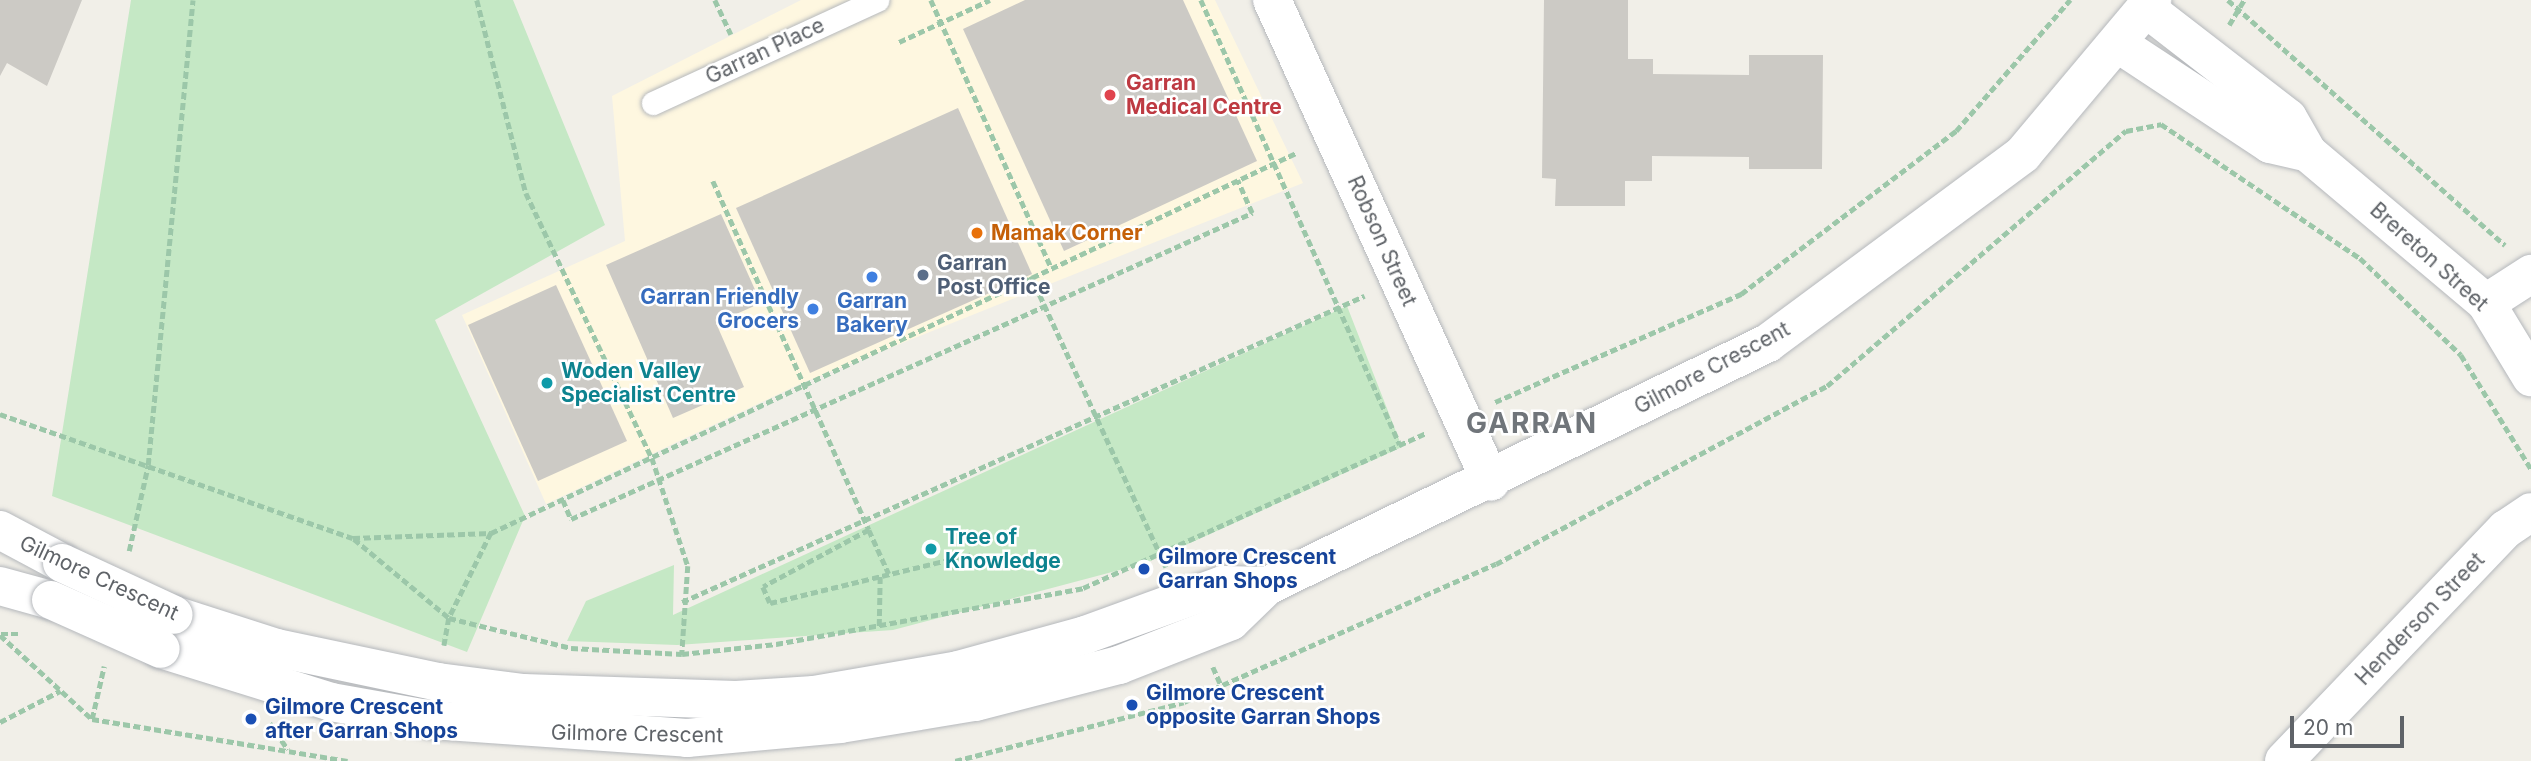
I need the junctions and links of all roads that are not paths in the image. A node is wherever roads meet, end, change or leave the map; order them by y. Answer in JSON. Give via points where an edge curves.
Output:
{"nodes":[{"id":1,"x":877,"y":0,"type":"edge"},
{"id":2,"x":1272,"y":0,"type":"edge"},
{"id":3,"x":2149,"y":5,"type":"edge"},
{"id":4,"x":2120,"y":45,"type":"junction"},
{"id":5,"x":653,"y":103,"type":"dead end"},
{"id":6,"x":2308,"y":153,"type":"junction"},
{"id":7,"x":2523,"y":264,"type":"edge"},
{"id":8,"x":2486,"y":303,"type":"junction"},
{"id":9,"x":2531,"y":377,"type":"edge"},
{"id":10,"x":1491,"y":482,"type":"junction"},
{"id":11,"x":2531,"y":512,"type":"edge"},
{"id":12,"x":0,"y":530,"type":"edge"},
{"id":13,"x":0,"y":586,"type":"edge"},
{"id":14,"x":1267,"y":586,"type":"junction"},
{"id":15,"x":168,"y":632,"type":"junction"},
{"id":16,"x":2284,"y":761,"type":"edge"}],
"edges":[{"from":1,"to":5,"type":"lane","name":"Garran Place"},
{"from":2,"to":10,"type":"street","name":"Robson Street"},
{"from":3,"to":4,"type":"street","name":"Gilmore Crescent"},
{"from":3,"to":6,"type":"street","name":"Brereton Street","via":[[2288,118]]},
{"from":4,"to":6,"type":"street","name":"Brereton Street","via":[[2270,144]]},
{"from":4,"to":10,"type":"street","name":"Gilmore Crescent","via":[[2023,154],[1768,343]]},
{"from":6,"to":8,"type":"street","name":"Brereton Street"},
{"from":7,"to":8,"type":"street"},
{"from":8,"to":9,"type":"street","name":"Brereton Street"},
{"from":10,"to":14,"type":"street","name":"Gilmore Crescent"},
{"from":11,"to":16,"type":"street","name":"Henderson Street","via":[[2506,529]]},
{"from":12,"to":15,"type":"street","name":"Gilmore Crescent","bridge":true,"via":[[62,563]]},
{"from":13,"to":15,"type":"street","name":"Gilmore Crescent","bridge":true},
{"from":14,"to":15,"type":"street","name":"Gilmore Crescent","via":[[1223,585],[1021,655],[946,672],[814,695],[710,701],[523,693],[369,671]]},
{"from":14,"to":15,"type":"street","name":"Gilmore Crescent","via":[[1231,621],[1119,665],[975,702],[840,724],[687,738],[432,720],[331,702]]}]}
